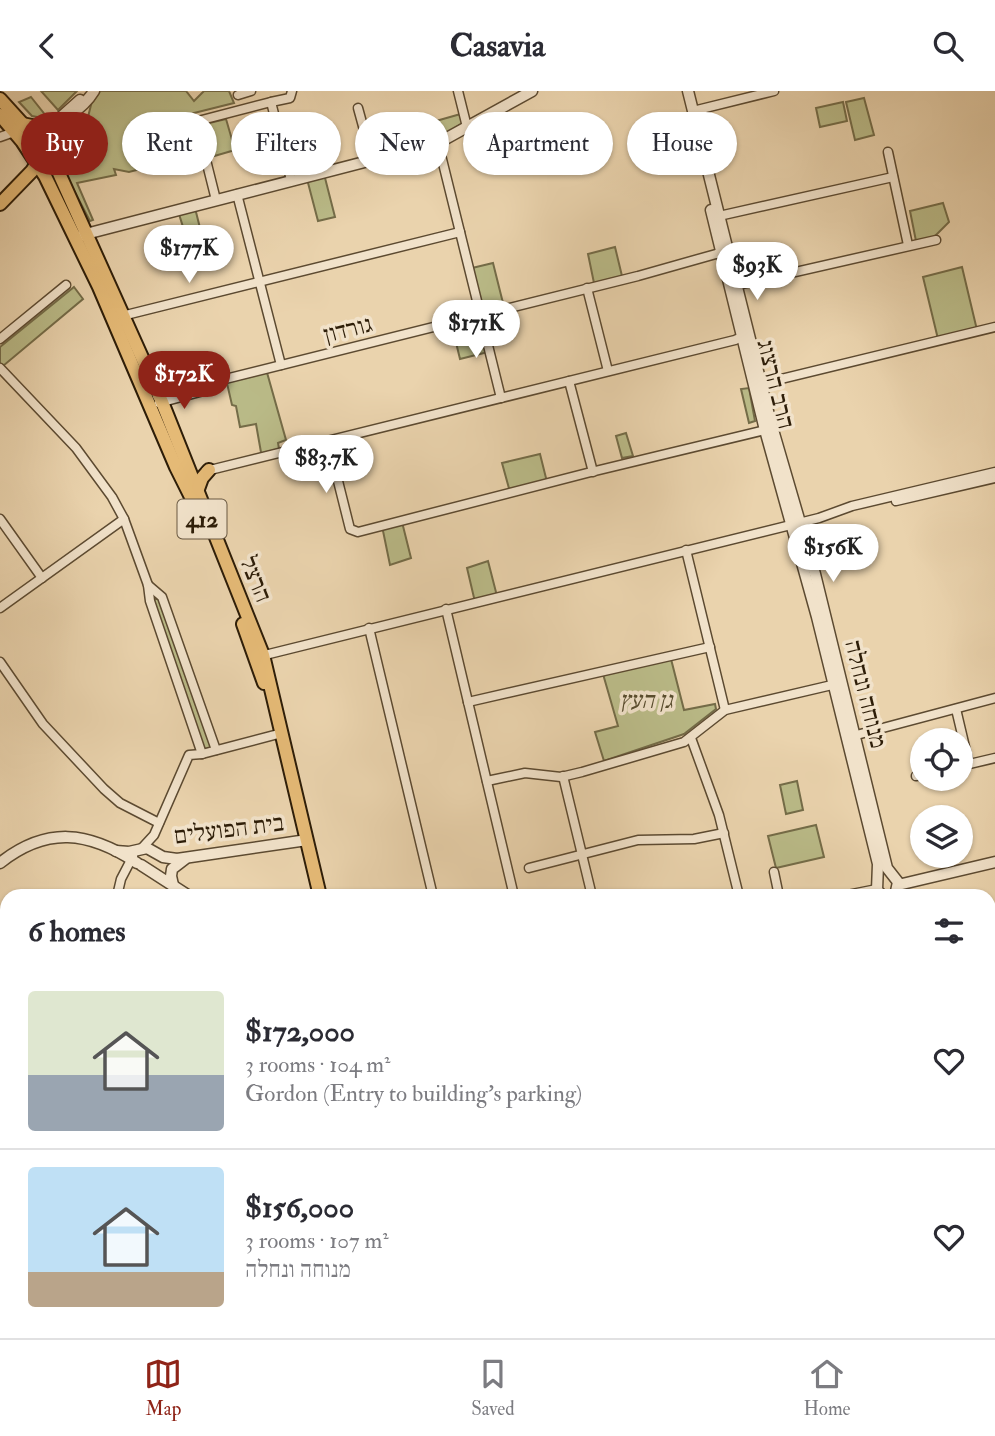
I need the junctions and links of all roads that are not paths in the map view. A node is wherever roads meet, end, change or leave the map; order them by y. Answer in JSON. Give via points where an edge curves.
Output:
{"nodes":[{"id":1,"x":92,"y":91,"type":"edge"},
{"id":2,"x":251,"y":91,"type":"edge"},
{"id":3,"x":292,"y":91,"type":"edge"},
{"id":4,"x":458,"y":91,"type":"edge"},
{"id":5,"x":532,"y":91,"type":"edge"},
{"id":6,"x":681,"y":91,"type":"edge"},
{"id":7,"x":688,"y":91,"type":"edge"},
{"id":8,"x":774,"y":91,"type":"edge"},
{"id":9,"x":238,"y":95,"type":"dead end"},
{"id":10,"x":0,"y":99,"type":"edge"},
{"id":11,"x":271,"y":102,"type":"junction"},
{"id":12,"x":358,"y":108,"type":"dead end"},
{"id":13,"x":693,"y":111,"type":"junction"},
{"id":14,"x":67,"y":112,"type":"edge"},
{"id":15,"x":76,"y":112,"type":"edge"},
{"id":16,"x":359,"y":112,"type":"edge"},
{"id":17,"x":463,"y":112,"type":"edge"},
{"id":18,"x":490,"y":112,"type":"edge"},
{"id":19,"x":0,"y":115,"type":"edge"},
{"id":20,"x":18,"y":128,"type":"junction"},
{"id":21,"x":21,"y":128,"type":"edge"},
{"id":22,"x":21,"y":132,"type":"edge"},
{"id":23,"x":0,"y":137,"type":"edge"},
{"id":24,"x":888,"y":152,"type":"dead end"},
{"id":25,"x":355,"y":164,"type":"edge"},
{"id":26,"x":21,"y":171,"type":"edge"},
{"id":27,"x":25,"y":175,"type":"edge"},
{"id":28,"x":59,"y":175,"type":"edge"},
{"id":29,"x":446,"y":175,"type":"edge"},
{"id":30,"x":45,"y":176,"type":"joint"},
{"id":31,"x":893,"y":177,"type":"junction"},
{"id":32,"x":290,"y":180,"type":"junction"},
{"id":33,"x":21,"y":182,"type":"junction"},
{"id":34,"x":0,"y":192,"type":"edge"},
{"id":35,"x":237,"y":194,"type":"junction"},
{"id":36,"x":216,"y":200,"type":"junction"},
{"id":37,"x":0,"y":204,"type":"edge"},
{"id":38,"x":717,"y":220,"type":"junction"},
{"id":39,"x":460,"y":232,"type":"junction"},
{"id":40,"x":80,"y":234,"type":"junction"},
{"id":41,"x":936,"y":240,"type":"dead end"},
{"id":42,"x":908,"y":245,"type":"junction"},
{"id":43,"x":721,"y":253,"type":"junction"},
{"id":44,"x":732,"y":262,"type":"junction"},
{"id":45,"x":260,"y":282,"type":"junction"},
{"id":46,"x":733,"y":282,"type":"junction"},
{"id":47,"x":66,"y":285,"type":"dead end"},
{"id":48,"x":587,"y":288,"type":"junction"},
{"id":49,"x":480,"y":315,"type":"junction"},
{"id":50,"x":122,"y":316,"type":"junction"},
{"id":51,"x":995,"y":327,"type":"edge"},
{"id":52,"x":746,"y":335,"type":"junction"},
{"id":53,"x":0,"y":339,"type":"edge"},
{"id":54,"x":281,"y":365,"type":"junction"},
{"id":55,"x":0,"y":368,"type":"edge"},
{"id":56,"x":608,"y":371,"type":"junction"},
{"id":57,"x":569,"y":381,"type":"junction"},
{"id":58,"x":758,"y":384,"type":"junction"},
{"id":59,"x":500,"y":398,"type":"junction"},
{"id":60,"x":155,"y":400,"type":"junction"},
{"id":61,"x":768,"y":427,"type":"junction"},
{"id":62,"x":328,"y":441,"type":"junction"},
{"id":63,"x":177,"y":467,"type":"junction"},
{"id":64,"x":208,"y":470,"type":"junction"},
{"id":65,"x":593,"y":471,"type":"junction"},
{"id":66,"x":995,"y":472,"type":"edge"},
{"id":67,"x":192,"y":473,"type":"junction"},
{"id":68,"x":995,"y":478,"type":"edge"},
{"id":69,"x":198,"y":489,"type":"junction"},
{"id":70,"x":832,"y":513,"type":"junction"},
{"id":71,"x":0,"y":519,"type":"edge"},
{"id":72,"x":124,"y":519,"type":"junction"},
{"id":73,"x":797,"y":524,"type":"junction"},
{"id":74,"x":686,"y":550,"type":"junction"},
{"id":75,"x":42,"y":578,"type":"junction"},
{"id":76,"x":148,"y":585,"type":"junction"},
{"id":77,"x":0,"y":608,"type":"edge"},
{"id":78,"x":446,"y":609,"type":"junction"},
{"id":79,"x":369,"y":628,"type":"junction"},
{"id":80,"x":710,"y":647,"type":"junction"},
{"id":81,"x":259,"y":656,"type":"junction"},
{"id":82,"x":0,"y":662,"type":"edge"},
{"id":83,"x":836,"y":681,"type":"junction"},
{"id":84,"x":995,"y":698,"type":"edge"},
{"id":85,"x":468,"y":702,"type":"junction"},
{"id":86,"x":956,"y":709,"type":"junction"},
{"id":87,"x":725,"y":710,"type":"junction"},
{"id":88,"x":959,"y":728,"type":"edge"},
{"id":89,"x":282,"y":733,"type":"junction"},
{"id":90,"x":851,"y":736,"type":"junction"},
{"id":91,"x":691,"y":738,"type":"junction"},
{"id":92,"x":216,"y":750,"type":"junction"},
{"id":93,"x":202,"y":754,"type":"junction"},
{"id":94,"x":995,"y":758,"type":"edge"},
{"id":95,"x":973,"y":763,"type":"edge"},
{"id":96,"x":563,"y":776,"type":"junction"},
{"id":97,"x":487,"y":781,"type":"junction"},
{"id":98,"x":159,"y":823,"type":"junction"},
{"id":99,"x":724,"y":833,"type":"junction"},
{"id":100,"x":154,"y":835,"type":"junction"},
{"id":101,"x":307,"y":840,"type":"junction"},
{"id":102,"x":156,"y":852,"type":"junction"},
{"id":103,"x":582,"y":853,"type":"junction"},
{"id":104,"x":137,"y":857,"type":"junction"},
{"id":105,"x":186,"y":859,"type":"junction"},
{"id":106,"x":995,"y":862,"type":"edge"},
{"id":107,"x":0,"y":863,"type":"edge"},
{"id":108,"x":528,"y":869,"type":"dead end"},
{"id":109,"x":774,"y":872,"type":"dead end"},
{"id":110,"x":173,"y":885,"type":"junction"},
{"id":111,"x":119,"y":889,"type":"edge"},
{"id":112,"x":179,"y":889,"type":"edge"},
{"id":113,"x":318,"y":889,"type":"edge"},
{"id":114,"x":431,"y":889,"type":"edge"},
{"id":115,"x":512,"y":889,"type":"edge"},
{"id":116,"x":590,"y":889,"type":"edge"},
{"id":117,"x":737,"y":889,"type":"edge"},
{"id":118,"x":778,"y":889,"type":"edge"},
{"id":119,"x":888,"y":889,"type":"edge"},
{"id":120,"x":892,"y":889,"type":"edge"}],
"edges":[{"from":1,"to":14,"type":"street"},
{"from":1,"to":15,"type":"street"},
{"from":2,"to":9,"type":"street"},
{"from":3,"to":11,"type":"street","via":[[290,98]]},
{"from":4,"to":17,"type":"street"},
{"from":5,"to":18,"type":"street"},
{"from":6,"to":38,"type":"street","name":"הרב הרצוג"},
{"from":7,"to":13,"type":"street","name":"הרב הרצוג"},
{"from":8,"to":13,"type":"street"},
{"from":10,"to":20,"type":"main road","name":"הרצל","number":"412"},
{"from":11,"to":32,"type":"street"},
{"from":11,"to":36,"type":"street","via":[[199,120]]},
{"from":12,"to":16,"type":"street"},
{"from":13,"to":38,"type":"street","name":"הרב הרצוג"},
{"from":19,"to":20,"type":"main road","name":"הרצל","number":"412"},
{"from":20,"to":21,"type":"main road"},
{"from":20,"to":22,"type":"main road","name":"הרצל","number":"412"},
{"from":20,"to":23,"type":"street"},
{"from":24,"to":31,"type":"street"},
{"from":25,"to":32,"type":"street"},
{"from":26,"to":34,"type":"main road"},
{"from":27,"to":33,"type":"main road"},
{"from":28,"to":40,"type":"main road","name":"הרצל","number":"412"},
{"from":29,"to":39,"type":"street"},
{"from":30,"to":33,"type":"main road"},
{"from":30,"to":40,"type":"main road","name":"הרצל","number":"412"},
{"from":31,"to":38,"type":"street"},
{"from":31,"to":42,"type":"street"},
{"from":32,"to":35,"type":"street"},
{"from":33,"to":37,"type":"main road"},
{"from":35,"to":36,"type":"street"},
{"from":35,"to":45,"type":"street"},
{"from":36,"to":40,"type":"street"},
{"from":38,"to":43,"type":"street","name":"הרב הרצוג"},
{"from":38,"to":44,"type":"street","name":"הרב הרצוג"},
{"from":39,"to":45,"type":"street"},
{"from":39,"to":49,"type":"street"},
{"from":40,"to":50,"type":"main road","name":"הרצל","number":"412"},
{"from":40,"to":60,"type":"main road","name":"הרצל","number":"412","via":[[99,287]]},
{"from":41,"to":42,"type":"street"},
{"from":42,"to":46,"type":"street"},
{"from":43,"to":44,"type":"street"},
{"from":43,"to":46,"type":"street","name":"הרב הרצוג"},
{"from":43,"to":48,"type":"street","name":"גורדון"},
{"from":44,"to":46,"type":"street","name":"הרב הרצוג"},
{"from":45,"to":50,"type":"street"},
{"from":45,"to":54,"type":"street"},
{"from":46,"to":52,"type":"street","name":"הרב הרצוג"},
{"from":47,"to":53,"type":"street"},
{"from":48,"to":49,"type":"street","name":"גורדון"},
{"from":48,"to":56,"type":"street"},
{"from":49,"to":54,"type":"street","name":"גורדון"},
{"from":49,"to":59,"type":"street"},
{"from":50,"to":60,"type":"main road","name":"הרצל","number":"412"},
{"from":51,"to":58,"type":"street"},
{"from":52,"to":56,"type":"street"},
{"from":52,"to":58,"type":"street","name":"הרב הרצוג"},
{"from":54,"to":60,"type":"street","name":"גורדון","via":[[211,389]]},
{"from":55,"to":72,"type":"street","via":[[76,448]]},
{"from":56,"to":57,"type":"street"},
{"from":57,"to":59,"type":"street"},
{"from":57,"to":65,"type":"street"},
{"from":58,"to":61,"type":"street","name":"הרב הרצוג"},
{"from":59,"to":62,"type":"street"},
{"from":60,"to":63,"type":"main road","name":"הרצל","number":"412"},
{"from":60,"to":67,"type":"main road","name":"הרצל","number":"412"},
{"from":61,"to":65,"type":"street"},
{"from":61,"to":73,"type":"street","name":"הרב הרצוג"},
{"from":62,"to":64,"type":"street"},
{"from":62,"to":65,"type":"street","via":[[352,531],[358,533]]},
{"from":63,"to":67,"type":"street"},
{"from":63,"to":81,"type":"main road","name":"הרצל","number":"412"},
{"from":64,"to":67,"type":"street"},
{"from":64,"to":69,"type":"main road"},
{"from":66,"to":70,"type":"street"},
{"from":67,"to":69,"type":"main road","name":"הרצל","number":"412"},
{"from":68,"to":70,"type":"street"},
{"from":69,"to":81,"type":"main road","name":"הרצל","number":"412"},
{"from":70,"to":73,"type":"street"},
{"from":71,"to":75,"type":"street"},
{"from":72,"to":75,"type":"street"},
{"from":72,"to":76,"type":"street"},
{"from":73,"to":74,"type":"street"},
{"from":73,"to":83,"type":"street","name":"מנוחה ונחלה"},
{"from":74,"to":78,"type":"street"},
{"from":74,"to":80,"type":"street"},
{"from":75,"to":77,"type":"street"},
{"from":76,"to":92,"type":"street","via":[[162,597]]},
{"from":76,"to":93,"type":"street"},
{"from":78,"to":79,"type":"street"},
{"from":78,"to":85,"type":"street"},
{"from":79,"to":81,"type":"street"},
{"from":79,"to":114,"type":"street"},
{"from":80,"to":85,"type":"street"},
{"from":80,"to":87,"type":"street"},
{"from":81,"to":89,"type":"main road","name":"הרצל","number":"412"},
{"from":82,"to":98,"type":"street","via":[[43,724],[104,789]]},
{"from":83,"to":87,"type":"street"},
{"from":83,"to":90,"type":"street","name":"מנוחה ונחלה"},
{"from":84,"to":86,"type":"street"},
{"from":85,"to":97,"type":"street"},
{"from":86,"to":88,"type":"street"},
{"from":86,"to":90,"type":"street"},
{"from":87,"to":91,"type":"street"},
{"from":89,"to":92,"type":"street"},
{"from":89,"to":101,"type":"main road","name":"הרצל","number":"412"},
{"from":90,"to":119,"type":"street","name":"מנוחה ונחלה","via":[[887,868]]},
{"from":91,"to":96,"type":"street"},
{"from":91,"to":99,"type":"street"},
{"from":92,"to":93,"type":"street"},
{"from":93,"to":98,"type":"street","via":[[189,755]]},
{"from":94,"to":95,"type":"street"},
{"from":96,"to":97,"type":"street","via":[[525,773]]},
{"from":96,"to":103,"type":"street"},
{"from":97,"to":115,"type":"street"},
{"from":98,"to":100,"type":"street"},
{"from":99,"to":103,"type":"street","via":[[694,839],[638,840]]},
{"from":99,"to":117,"type":"street"},
{"from":100,"to":102,"type":"street"},
{"from":100,"to":104,"type":"street"},
{"from":101,"to":105,"type":"street","name":"בית הפועלים"},
{"from":101,"to":113,"type":"main road","name":"הרצל","number":"412"},
{"from":102,"to":104,"type":"street","name":"בית הפועלים"},
{"from":102,"to":104,"type":"street","via":[[158,859],[147,867]]},
{"from":102,"to":105,"type":"street","name":"בית הפועלים","via":[[169,859]]},
{"from":103,"to":108,"type":"street"},
{"from":103,"to":116,"type":"street"},
{"from":104,"to":107,"type":"street","via":[[81,839],[50,837],[30,843]]},
{"from":104,"to":110,"type":"street"},
{"from":104,"to":111,"type":"street"},
{"from":105,"to":110,"type":"street","via":[[172,869]]},
{"from":106,"to":120,"type":"street"},
{"from":109,"to":118,"type":"street"},
{"from":110,"to":112,"type":"street"}]}
